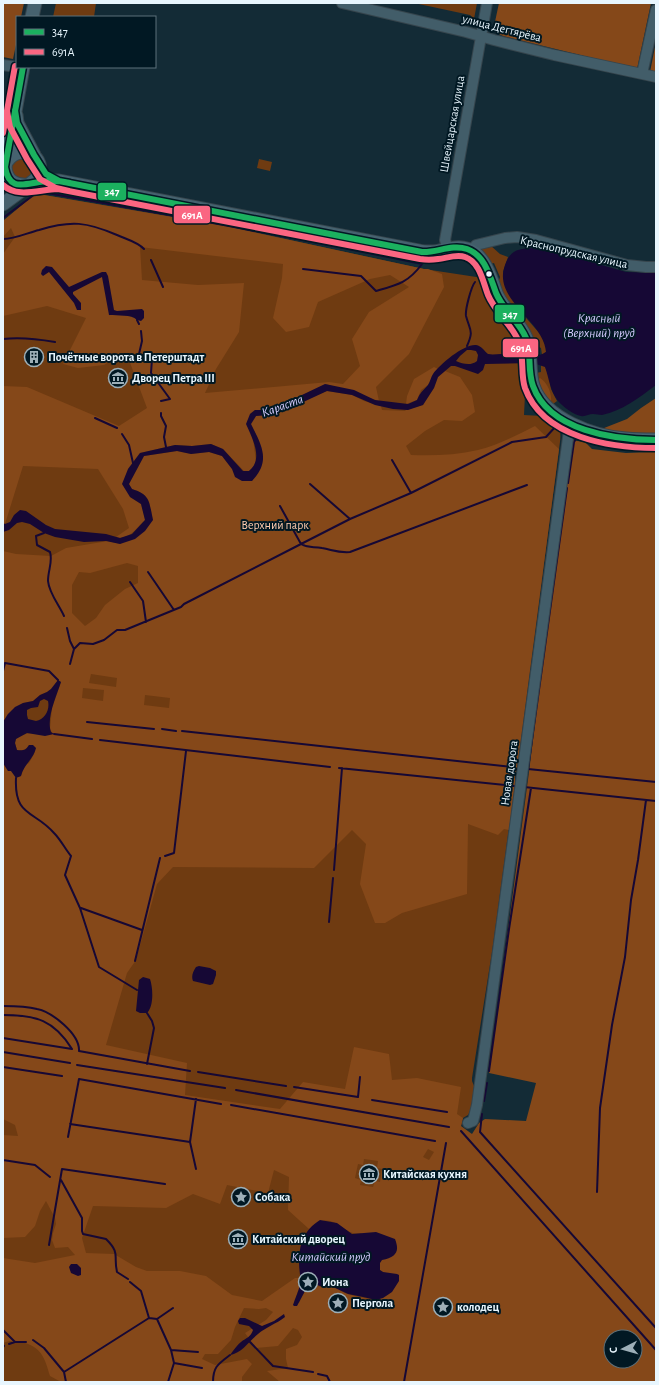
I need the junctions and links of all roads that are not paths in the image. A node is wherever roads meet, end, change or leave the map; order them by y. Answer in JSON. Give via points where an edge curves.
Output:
{"nodes":[{"id":1,"x":35,"y":3,"type":"edge"},
{"id":2,"x":342,"y":3,"type":"edge"},
{"id":3,"x":487,"y":3,"type":"edge"},
{"id":4,"x":656,"y":10,"type":"edge"},
{"id":5,"x":32,"y":16,"type":"edge"},
{"id":6,"x":482,"y":36,"type":"junction"},
{"id":7,"x":3,"y":65,"type":"edge"},
{"id":8,"x":16,"y":67,"type":"edge"},
{"id":9,"x":23,"y":68,"type":"edge"},
{"id":10,"x":642,"y":74,"type":"junction"},
{"id":11,"x":656,"y":77,"type":"edge"},
{"id":12,"x":15,"y":109,"type":"junction"},
{"id":13,"x":34,"y":156,"type":"junction"},
{"id":14,"x":6,"y":164,"type":"junction"},
{"id":15,"x":59,"y":181,"type":"junction"},
{"id":16,"x":29,"y":185,"type":"junction"},
{"id":17,"x":3,"y":204,"type":"edge"},
{"id":18,"x":448,"y":249,"type":"junction"},
{"id":19,"x":471,"y":251,"type":"junction"},
{"id":20,"x":656,"y":267,"type":"edge"},
{"id":21,"x":570,"y":423,"type":"junction"},
{"id":22,"x":656,"y":440,"type":"edge"},
{"id":23,"x":468,"y":1123,"type":"dead end"}],
"edges":[{"from":1,"to":5,"type":"main road"},
{"from":2,"to":6,"type":"street","name":"улица Дегтярёва"},
{"from":3,"to":6,"type":"street","name":"Швейцарская улица"},
{"from":4,"to":10,"type":"street"},
{"from":6,"to":10,"type":"street","name":"улица Дегтярёва"},
{"from":6,"to":18,"type":"street","name":"Швейцарская улица","via":[[445,240]]},
{"from":7,"to":8,"type":"street"},
{"from":9,"to":12,"type":"main road"},
{"from":10,"to":11,"type":"street","name":"улица Дегтярёва"},
{"from":12,"to":13,"type":"main road","via":[[17,123]]},
{"from":12,"to":14,"type":"main road"},
{"from":13,"to":14,"type":"main road","via":[[22,151],[10,156]]},
{"from":13,"to":15,"type":"main road","via":[[46,174]]},
{"from":13,"to":16,"type":"main road","via":[[39,164],[39,171],[37,178]]},
{"from":14,"to":16,"type":"main road","via":[[5,173],[12,183]]},
{"from":15,"to":16,"type":"main road"},
{"from":15,"to":18,"type":"main road","via":[[418,251]]},
{"from":16,"to":17,"type":"main road"},
{"from":18,"to":19,"type":"main road","via":[[463,248]]},
{"from":19,"to":20,"type":"street","name":"Краснопрудская улица","via":[[476,245],[517,237],[627,265]]},
{"from":19,"to":21,"type":"main road","via":[[484,264],[501,303],[525,336],[529,346],[533,386],[541,402]]},
{"from":21,"to":22,"type":"main road","via":[[612,437]]},
{"from":21,"to":23,"type":"street","name":"Новая дорога","via":[[476,1105],[473,1121]]}]}
